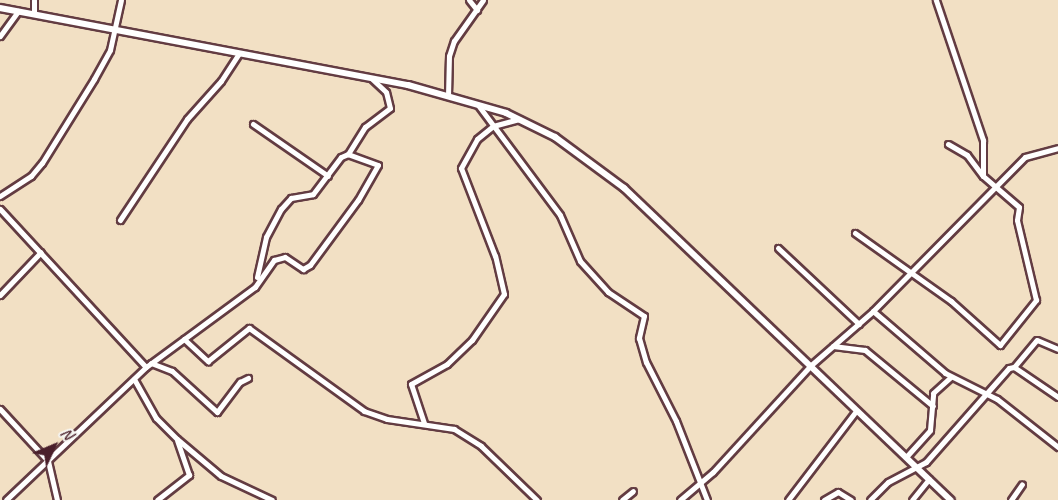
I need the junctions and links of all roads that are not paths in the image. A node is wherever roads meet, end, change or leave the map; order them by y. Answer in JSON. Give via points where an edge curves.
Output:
{"nodes":[{"id":1,"x":34,"y":0,"type":"edge"},
{"id":2,"x":121,"y":0,"type":"edge"},
{"id":3,"x":469,"y":0,"type":"edge"},
{"id":4,"x":483,"y":0,"type":"edge"},
{"id":5,"x":936,"y":0,"type":"edge"},
{"id":6,"x":0,"y":8,"type":"edge"},
{"id":7,"x":477,"y":10,"type":"junction"},
{"id":8,"x":18,"y":11,"type":"junction"},
{"id":9,"x":34,"y":14,"type":"junction"},
{"id":10,"x":115,"y":29,"type":"junction"},
{"id":11,"x":0,"y":36,"type":"edge"},
{"id":12,"x":239,"y":53,"type":"junction"},
{"id":13,"x":371,"y":78,"type":"junction"},
{"id":14,"x":448,"y":96,"type":"junction"},
{"id":15,"x":477,"y":104,"type":"junction"},
{"id":16,"x":519,"y":119,"type":"junction"},
{"id":17,"x":253,"y":124,"type":"dead end"},
{"id":18,"x":493,"y":126,"type":"junction"},
{"id":19,"x":948,"y":144,"type":"dead end"},
{"id":20,"x":1058,"y":148,"type":"edge"},
{"id":21,"x":348,"y":154,"type":"junction"},
{"id":22,"x":328,"y":176,"type":"junction"},
{"id":23,"x":983,"y":176,"type":"junction"},
{"id":24,"x":997,"y":188,"type":"junction"},
{"id":25,"x":0,"y":196,"type":"edge"},
{"id":26,"x":0,"y":209,"type":"edge"},
{"id":27,"x":120,"y":220,"type":"dead end"},
{"id":28,"x":855,"y":233,"type":"dead end"},
{"id":29,"x":778,"y":248,"type":"dead end"},
{"id":30,"x":41,"y":252,"type":"junction"},
{"id":31,"x":907,"y":274,"type":"junction"},
{"id":32,"x":255,"y":287,"type":"junction"},
{"id":33,"x":0,"y":295,"type":"edge"},
{"id":34,"x":873,"y":311,"type":"junction"},
{"id":35,"x":859,"y":324,"type":"junction"},
{"id":36,"x":184,"y":339,"type":"junction"},
{"id":37,"x":833,"y":346,"type":"junction"},
{"id":38,"x":1058,"y":349,"type":"edge"},
{"id":39,"x":149,"y":365,"type":"junction"},
{"id":40,"x":810,"y":366,"type":"junction"},
{"id":41,"x":1014,"y":367,"type":"junction"},
{"id":42,"x":951,"y":377,"type":"junction"},
{"id":43,"x":248,"y":378,"type":"dead end"},
{"id":44,"x":134,"y":379,"type":"junction"},
{"id":45,"x":989,"y":394,"type":"junction"},
{"id":46,"x":1058,"y":397,"type":"edge"},
{"id":47,"x":933,"y":406,"type":"junction"},
{"id":48,"x":0,"y":409,"type":"edge"},
{"id":49,"x":856,"y":411,"type":"junction"},
{"id":50,"x":424,"y":423,"type":"junction"},
{"id":51,"x":177,"y":439,"type":"junction"},
{"id":52,"x":1058,"y":447,"type":"edge"},
{"id":53,"x":906,"y":457,"type":"junction"},
{"id":54,"x":48,"y":461,"type":"junction"},
{"id":55,"x":915,"y":466,"type":"junction"},
{"id":56,"x":929,"y":479,"type":"junction"},
{"id":57,"x":702,"y":482,"type":"junction"},
{"id":58,"x":1022,"y":484,"type":"dead end"},
{"id":59,"x":633,"y":491,"type":"dead end"},
{"id":60,"x":6,"y":500,"type":"edge"},
{"id":61,"x":57,"y":500,"type":"edge"},
{"id":62,"x":157,"y":500,"type":"edge"},
{"id":63,"x":273,"y":500,"type":"edge"},
{"id":64,"x":537,"y":500,"type":"edge"},
{"id":65,"x":622,"y":500,"type":"edge"},
{"id":66,"x":680,"y":500,"type":"edge"},
{"id":67,"x":707,"y":500,"type":"edge"},
{"id":68,"x":788,"y":500,"type":"edge"},
{"id":69,"x":824,"y":500,"type":"edge"},
{"id":70,"x":851,"y":500,"type":"edge"},
{"id":71,"x":870,"y":500,"type":"edge"},
{"id":72,"x":912,"y":500,"type":"edge"},
{"id":73,"x":951,"y":500,"type":"edge"},
{"id":74,"x":1011,"y":500,"type":"edge"}],
"edges":[{"from":1,"to":9,"type":"street"},
{"from":2,"to":10,"type":"street"},
{"from":3,"to":7,"type":"street"},
{"from":4,"to":7,"type":"street"},
{"from":5,"to":23,"type":"street","via":[[983,140]]},
{"from":6,"to":8,"type":"street"},
{"from":7,"to":14,"type":"street","via":[[454,41],[449,56]]},
{"from":8,"to":9,"type":"street"},
{"from":8,"to":11,"type":"street"},
{"from":9,"to":10,"type":"street"},
{"from":10,"to":12,"type":"street"},
{"from":10,"to":25,"type":"street","via":[[110,50],[42,163],[31,176]]},
{"from":12,"to":13,"type":"street"},
{"from":12,"to":27,"type":"street","via":[[221,81],[187,119]]},
{"from":13,"to":14,"type":"street"},
{"from":13,"to":21,"type":"street","via":[[386,92],[390,108],[365,127]]},
{"from":14,"to":15,"type":"street"},
{"from":15,"to":16,"type":"street"},
{"from":15,"to":18,"type":"street"},
{"from":16,"to":18,"type":"street"},
{"from":16,"to":40,"type":"street","via":[[555,137],[602,169]]},
{"from":17,"to":22,"type":"street"},
{"from":18,"to":50,"type":"street","via":[[477,139],[461,168],[495,256],[504,294],[472,340],[447,364],[411,384]]},
{"from":18,"to":57,"type":"street","via":[[560,215],[580,261],[608,292],[644,316],[639,338],[646,362]]},
{"from":19,"to":23,"type":"street","via":[[967,155]]},
{"from":20,"to":24,"type":"street","via":[[1026,156]]},
{"from":21,"to":22,"type":"street"},
{"from":21,"to":32,"type":"street","via":[[379,162],[358,200],[307,269],[285,257],[274,260]]},
{"from":22,"to":32,"type":"street","via":[[313,194],[291,198],[282,209],[266,237]]},
{"from":23,"to":24,"type":"street"},
{"from":24,"to":31,"type":"street"},
{"from":24,"to":31,"type":"street","via":[[1019,207],[1017,220],[1036,300],[1009,338],[1000,345],[951,301]]},
{"from":26,"to":30,"type":"street"},
{"from":28,"to":31,"type":"street"},
{"from":29,"to":35,"type":"street"},
{"from":30,"to":33,"type":"street"},
{"from":30,"to":39,"type":"street"},
{"from":31,"to":34,"type":"street"},
{"from":32,"to":36,"type":"street"},
{"from":34,"to":35,"type":"street"},
{"from":34,"to":42,"type":"street"},
{"from":35,"to":37,"type":"street"},
{"from":36,"to":39,"type":"street"},
{"from":36,"to":50,"type":"street","via":[[208,361],[249,328],[364,411],[387,419]]},
{"from":37,"to":40,"type":"street"},
{"from":37,"to":47,"type":"street","via":[[865,350]]},
{"from":38,"to":41,"type":"street","via":[[1037,340]]},
{"from":39,"to":43,"type":"street","via":[[172,371],[217,412],[240,382]]},
{"from":39,"to":44,"type":"street"},
{"from":40,"to":49,"type":"street"},
{"from":40,"to":57,"type":"street"},
{"from":41,"to":45,"type":"street","via":[[1004,372]]},
{"from":41,"to":46,"type":"street"},
{"from":42,"to":45,"type":"street"},
{"from":42,"to":47,"type":"street","via":[[933,393]]},
{"from":44,"to":51,"type":"street","via":[[156,418]]},
{"from":44,"to":54,"type":"street"},
{"from":45,"to":52,"type":"street"},
{"from":45,"to":55,"type":"street","via":[[926,462]]},
{"from":47,"to":53,"type":"street","via":[[928,420],[930,430]]},
{"from":48,"to":54,"type":"street"},
{"from":49,"to":53,"type":"street"},
{"from":49,"to":68,"type":"street"},
{"from":50,"to":64,"type":"street","via":[[454,429],[481,446]]},
{"from":51,"to":62,"type":"street","via":[[189,475]]},
{"from":51,"to":63,"type":"street","via":[[221,476]]},
{"from":53,"to":55,"type":"street"},
{"from":54,"to":60,"type":"street"},
{"from":54,"to":61,"type":"street"},
{"from":55,"to":56,"type":"street"},
{"from":55,"to":71,"type":"street","via":[[888,482]]},
{"from":56,"to":72,"type":"street"},
{"from":56,"to":73,"type":"street"},
{"from":57,"to":66,"type":"street"},
{"from":57,"to":67,"type":"street"},
{"from":58,"to":74,"type":"street"},
{"from":59,"to":65,"type":"street"},
{"from":69,"to":70,"type":"street","via":[[838,492]]}]}
